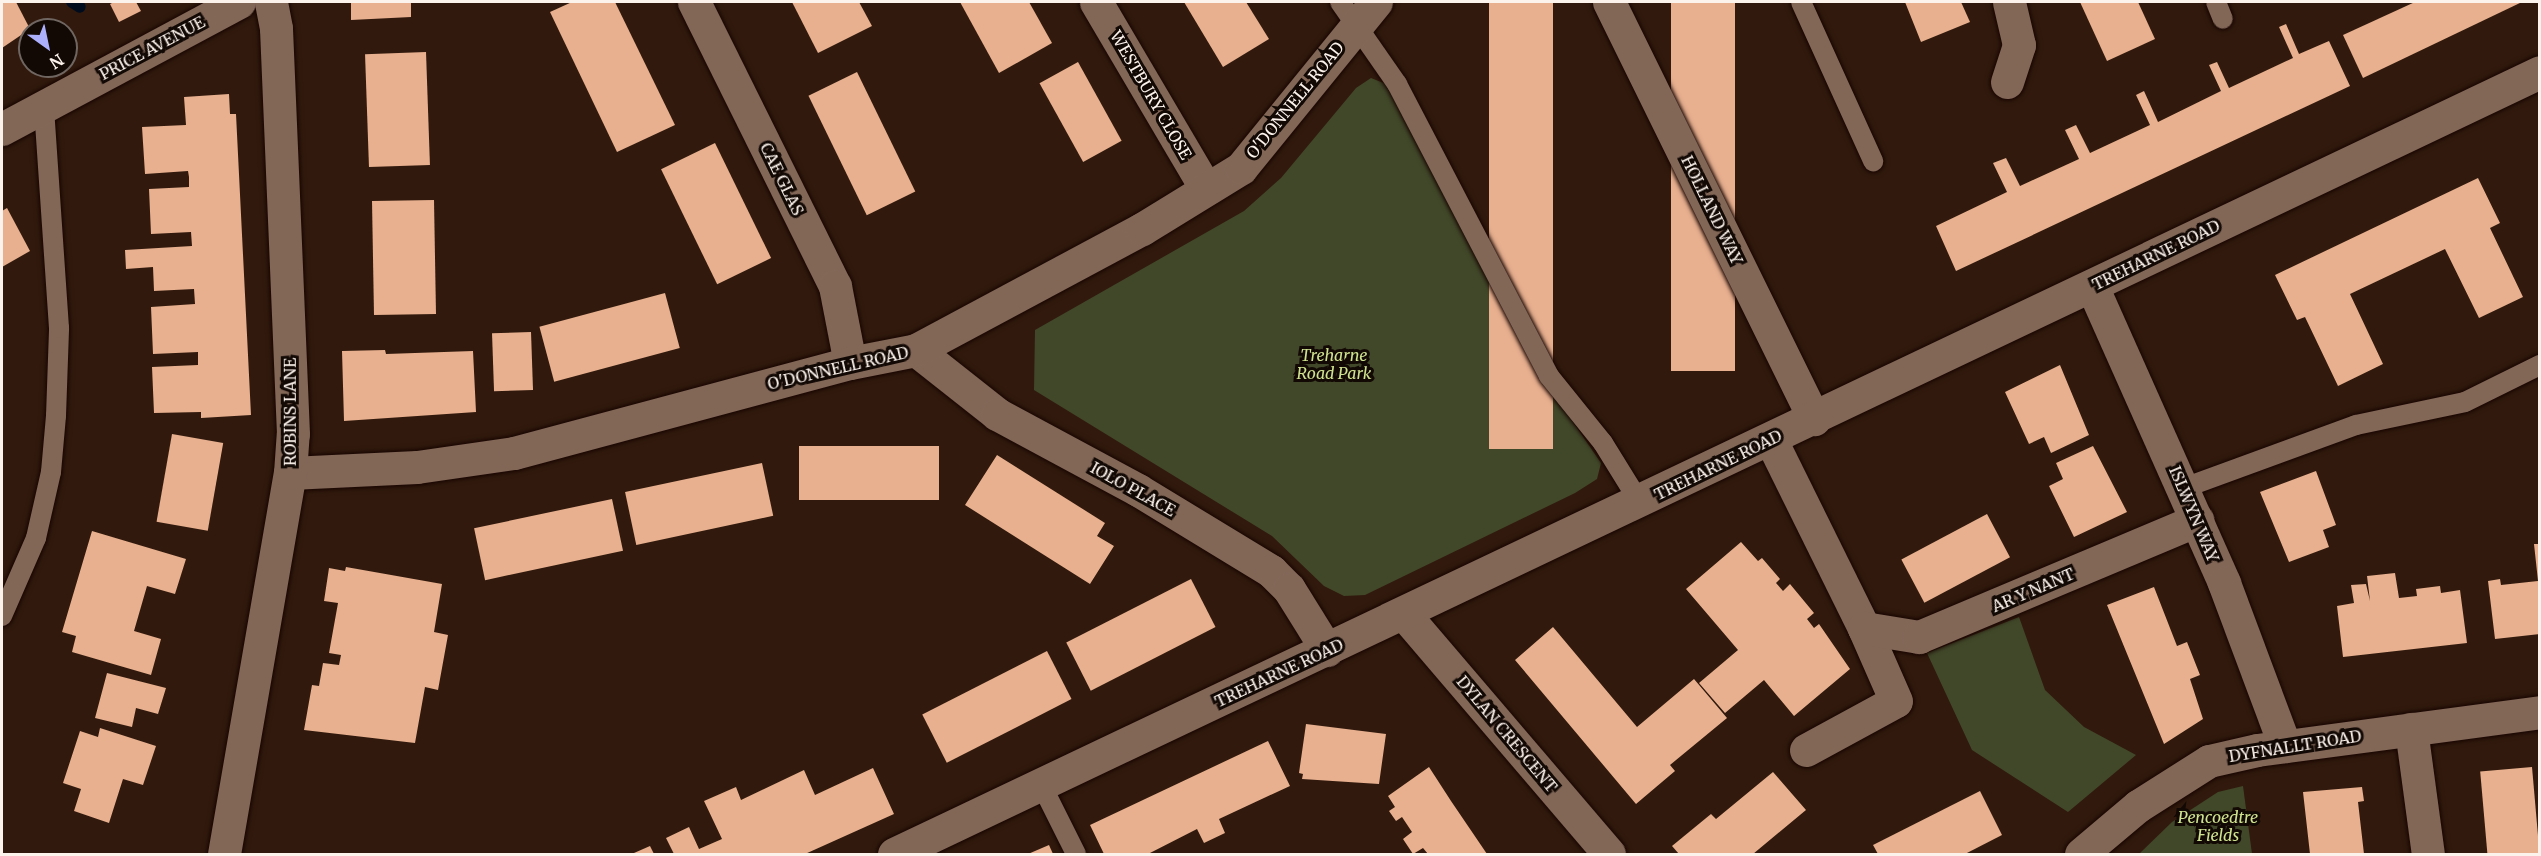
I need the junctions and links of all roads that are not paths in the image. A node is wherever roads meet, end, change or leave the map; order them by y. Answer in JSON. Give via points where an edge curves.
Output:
{"nodes":[{"id":1,"x":238,"y":2,"type":"edge"},
{"id":2,"x":271,"y":2,"type":"edge"},
{"id":3,"x":694,"y":2,"type":"edge"},
{"id":4,"x":1096,"y":2,"type":"edge"},
{"id":5,"x":1376,"y":2,"type":"edge"},
{"id":6,"x":1609,"y":2,"type":"edge"},
{"id":7,"x":1801,"y":2,"type":"edge"},
{"id":8,"x":2009,"y":2,"type":"edge"},
{"id":9,"x":1347,"y":14,"type":"edge"},
{"id":10,"x":2540,"y":72,"type":"edge"},
{"id":11,"x":2007,"y":82,"type":"dead end"},
{"id":12,"x":44,"y":106,"type":"junction"},
{"id":13,"x":2,"y":129,"type":"edge"},
{"id":14,"x":1873,"y":161,"type":"dead end"},
{"id":15,"x":1206,"y":189,"type":"junction"},
{"id":16,"x":2092,"y":286,"type":"junction"},
{"id":17,"x":916,"y":350,"type":"junction"},
{"id":18,"x":850,"y":363,"type":"junction"},
{"id":19,"x":2540,"y":365,"type":"edge"},
{"id":20,"x":1814,"y":419,"type":"junction"},
{"id":21,"x":1771,"y":440,"type":"junction"},
{"id":22,"x":290,"y":473,"type":"junction"},
{"id":23,"x":2184,"y":488,"type":"junction"},
{"id":24,"x":1640,"y":503,"type":"junction"},
{"id":25,"x":2197,"y":520,"type":"junction"},
{"id":26,"x":1405,"y":615,"type":"junction"},
{"id":27,"x":2,"y":616,"type":"edge"},
{"id":28,"x":1863,"y":628,"type":"junction"},
{"id":29,"x":1327,"y":650,"type":"junction"},
{"id":30,"x":2540,"y":712,"type":"edge"},
{"id":31,"x":2411,"y":729,"type":"junction"},
{"id":32,"x":2285,"y":746,"type":"junction"},
{"id":33,"x":1806,"y":750,"type":"dead end"},
{"id":34,"x":1042,"y":786,"type":"junction"},
{"id":35,"x":224,"y":855,"type":"edge"},
{"id":36,"x":894,"y":855,"type":"edge"},
{"id":37,"x":1076,"y":855,"type":"edge"},
{"id":38,"x":1609,"y":855,"type":"edge"},
{"id":39,"x":2081,"y":855,"type":"edge"},
{"id":40,"x":2428,"y":855,"type":"edge"}],
"edges":[{"from":1,"to":12,"type":"street","name":"PRICE AVENUE"},
{"from":2,"to":22,"type":"street","name":"ROBINS LANE","via":[[277,39],[292,389]]},
{"from":3,"to":18,"type":"street","name":"CAE GLAS","via":[[835,286]]},
{"from":4,"to":15,"type":"street","name":"WESTBURY CLOSE"},
{"from":5,"to":9,"type":"street","name":"O'DONNELL ROAD"},
{"from":6,"to":20,"type":"street","name":"HOLLAND WAY"},
{"from":7,"to":14,"type":"lane"},
{"from":8,"to":11,"type":"street","via":[[2019,45]]},
{"from":9,"to":15,"type":"street","name":"O'DONNELL ROAD","via":[[1241,168]]},
{"from":9,"to":24,"type":"lane","via":[[1397,84],[1549,376],[1603,442]]},
{"from":10,"to":16,"type":"street","name":"TREHARNE ROAD"},
{"from":12,"to":13,"type":"street","name":"PRICE AVENUE"},
{"from":12,"to":27,"type":"lane","via":[[59,328],[56,416],[51,472],[36,538]]},
{"from":15,"to":17,"type":"street","name":"O'DONNELL ROAD","via":[[1142,229]]},
{"from":16,"to":20,"type":"street","name":"TREHARNE ROAD"},
{"from":16,"to":23,"type":"street","name":"ISLWYN WAY"},
{"from":17,"to":18,"type":"street","name":"O'DONNELL ROAD"},
{"from":17,"to":29,"type":"street","name":"IOLO PLACE","via":[[997,414],[1138,490],[1271,571],[1289,589]]},
{"from":18,"to":22,"type":"street","name":"O'DONNELL ROAD","via":[[514,453],[417,467]]},
{"from":19,"to":23,"type":"lane","via":[[2465,402],[2356,425]]},
{"from":20,"to":21,"type":"street","name":"TREHARNE ROAD"},
{"from":21,"to":24,"type":"street","name":"TREHARNE ROAD"},
{"from":21,"to":28,"type":"street"},
{"from":22,"to":35,"type":"street","name":"ROBINS LANE"},
{"from":23,"to":25,"type":"street","name":"ISLWYN WAY"},
{"from":24,"to":26,"type":"street","name":"TREHARNE ROAD"},
{"from":25,"to":28,"type":"street","name":"AR Y NANT","via":[[1919,637]]},
{"from":25,"to":32,"type":"street","name":"ISLWYN WAY"},
{"from":26,"to":29,"type":"street","name":"TREHARNE ROAD"},
{"from":26,"to":38,"type":"street","name":"DYLAN CRESCENT"},
{"from":28,"to":33,"type":"street","via":[[1896,701]]},
{"from":29,"to":34,"type":"street","name":"TREHARNE ROAD"},
{"from":30,"to":31,"type":"street","name":"DYFNALLT ROAD"},
{"from":31,"to":32,"type":"street","name":"DYFNALLT ROAD"},
{"from":31,"to":40,"type":"street"},
{"from":32,"to":39,"type":"street","name":"DYFNALLT ROAD","via":[[2234,754],[2192,770],[2138,806]]},
{"from":34,"to":36,"type":"street","name":"TREHARNE ROAD"},
{"from":34,"to":37,"type":"lane"}]}
